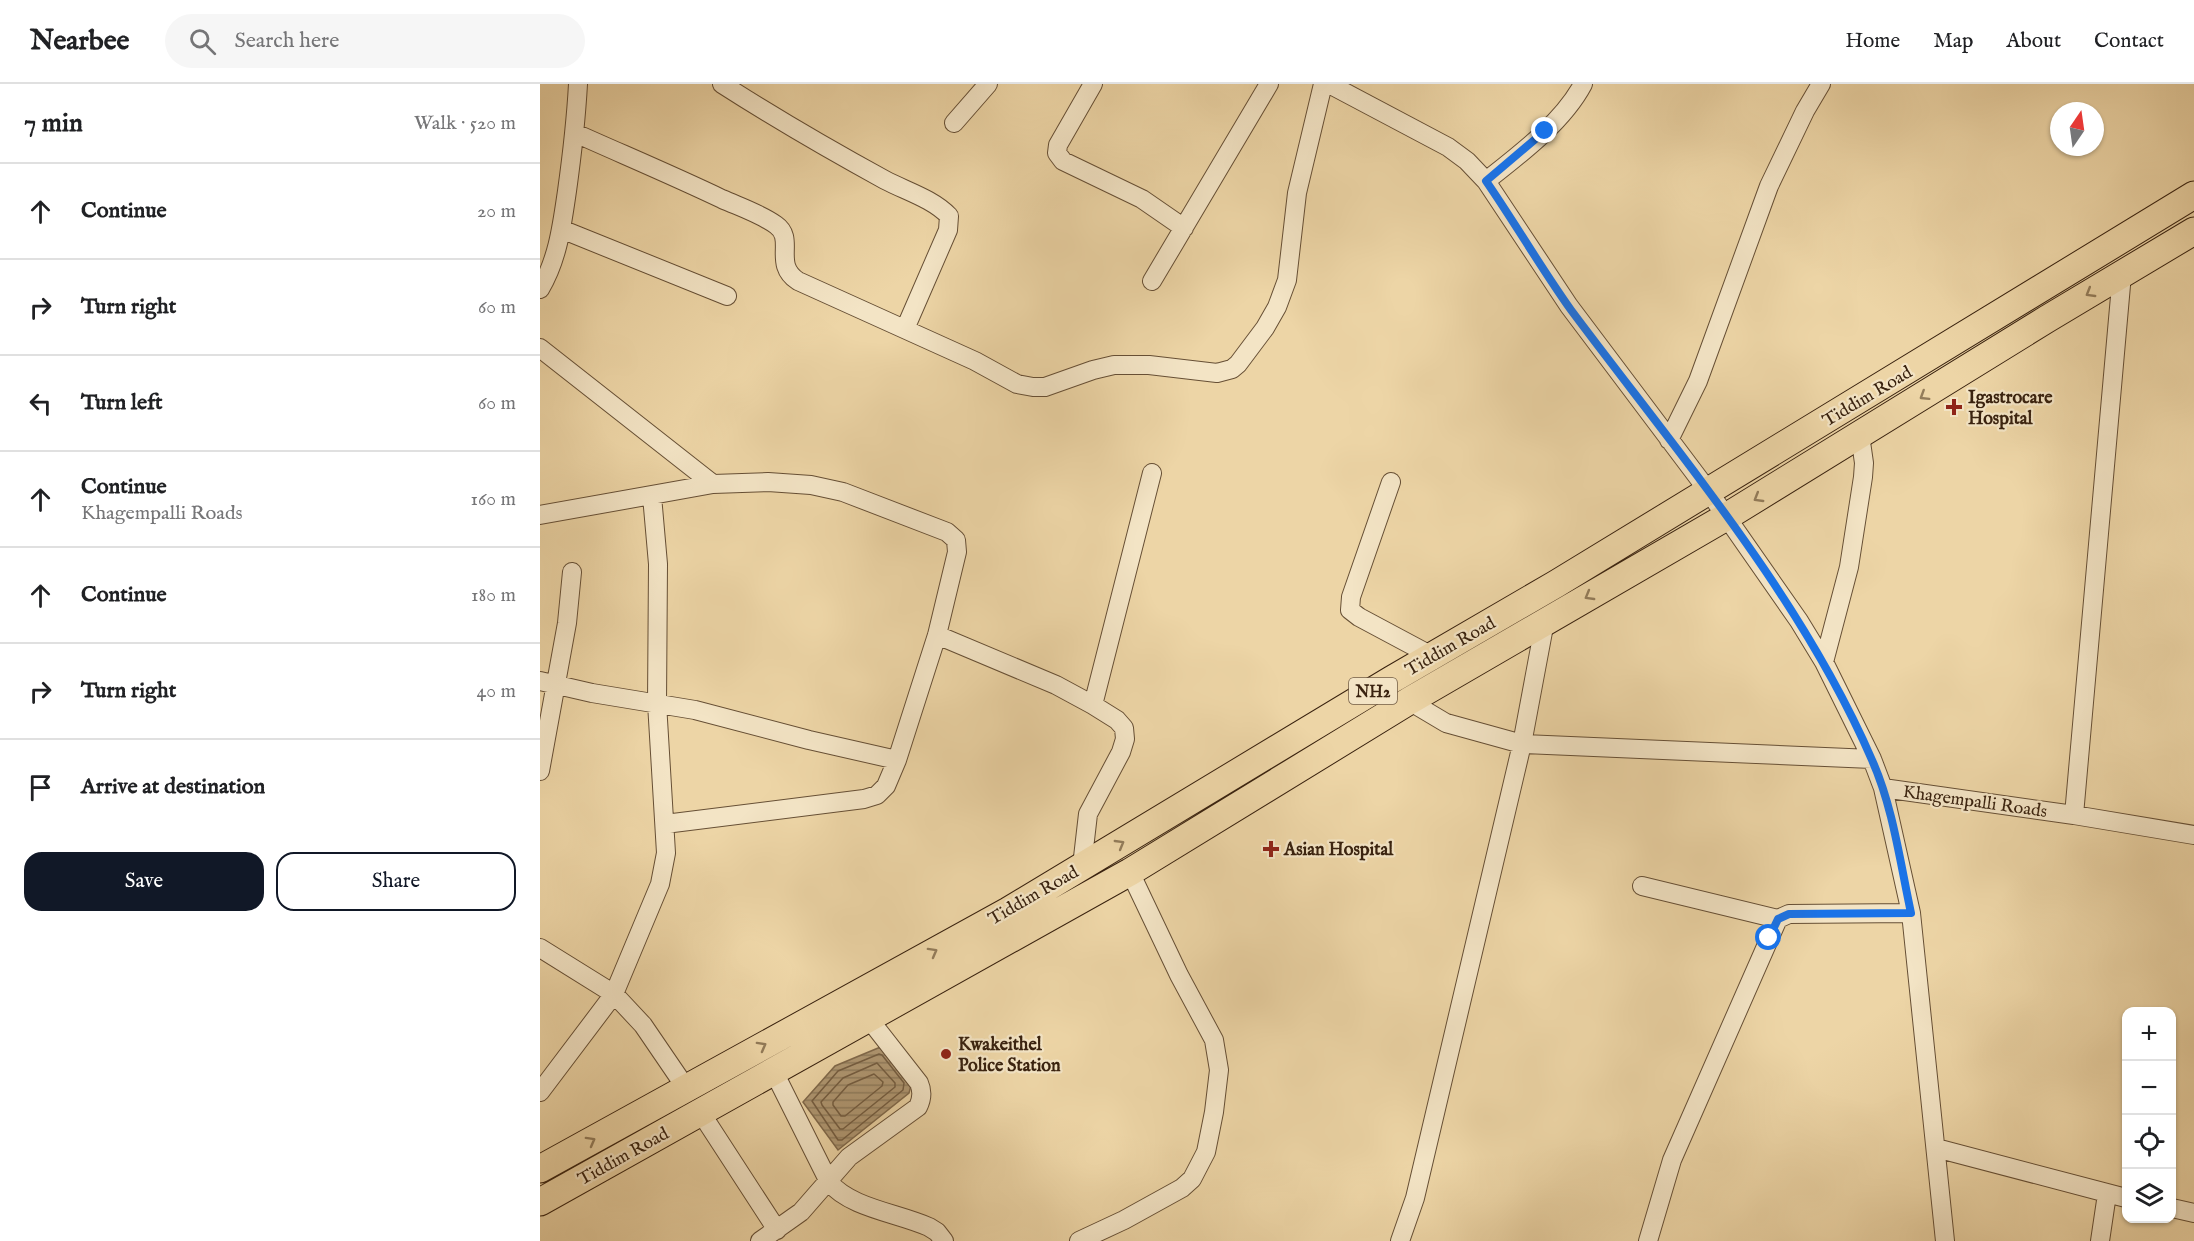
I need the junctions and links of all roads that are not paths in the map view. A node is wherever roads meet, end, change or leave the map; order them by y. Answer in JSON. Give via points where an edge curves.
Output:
{"nodes":[{"id":1,"x":578,"y":84,"type":"edge"},
{"id":2,"x":722,"y":84,"type":"edge"},
{"id":3,"x":988,"y":84,"type":"edge"},
{"id":4,"x":1093,"y":84,"type":"edge"},
{"id":5,"x":1269,"y":84,"type":"edge"},
{"id":6,"x":1323,"y":84,"type":"edge"},
{"id":7,"x":1329,"y":84,"type":"edge"},
{"id":8,"x":1821,"y":84,"type":"edge"},
{"id":9,"x":1577,"y":87,"type":"edge"},
{"id":10,"x":954,"y":123,"type":"dead end"},
{"id":11,"x":575,"y":133,"type":"junction"},
{"id":12,"x":1486,"y":181,"type":"junction"},
{"id":13,"x":2194,"y":195,"type":"edge"},
{"id":14,"x":1184,"y":228,"type":"junction"},
{"id":15,"x":561,"y":229,"type":"junction"},
{"id":16,"x":2194,"y":231,"type":"edge"},
{"id":17,"x":2122,"y":274,"type":"junction"},
{"id":18,"x":1152,"y":281,"type":"dead end"},
{"id":19,"x":540,"y":289,"type":"edge"},
{"id":20,"x":727,"y":296,"type":"dead end"},
{"id":21,"x":905,"y":329,"type":"junction"},
{"id":22,"x":540,"y":348,"type":"edge"},
{"id":23,"x":1860,"y":435,"type":"junction"},
{"id":24,"x":1669,"y":440,"type":"junction"},
{"id":25,"x":1152,"y":473,"type":"dead end"},
{"id":26,"x":1391,"y":482,"type":"dead end"},
{"id":27,"x":713,"y":484,"type":"junction"},
{"id":28,"x":1709,"y":492,"type":"junction"},
{"id":29,"x":652,"y":496,"type":"junction"},
{"id":30,"x":540,"y":514,"type":"edge"},
{"id":31,"x":1726,"y":517,"type":"junction"},
{"id":32,"x":572,"y":572,"type":"dead end"},
{"id":33,"x":1545,"y":621,"type":"junction"},
{"id":34,"x":937,"y":635,"type":"junction"},
{"id":35,"x":1432,"y":656,"type":"junction"},
{"id":36,"x":1824,"y":662,"type":"junction"},
{"id":37,"x":549,"y":683,"type":"edge"},
{"id":38,"x":1409,"y":701,"type":"junction"},
{"id":39,"x":657,"y":703,"type":"junction"},
{"id":40,"x":1093,"y":705,"type":"junction"},
{"id":41,"x":1522,"y":744,"type":"junction"},
{"id":42,"x":1872,"y":759,"type":"junction"},
{"id":43,"x":897,"y":760,"type":"junction"},
{"id":44,"x":540,"y":771,"type":"edge"},
{"id":45,"x":1883,"y":788,"type":"junction"},
{"id":46,"x":2074,"y":815,"type":"junction"},
{"id":47,"x":665,"y":824,"type":"junction"},
{"id":48,"x":2194,"y":835,"type":"edge"},
{"id":49,"x":1082,"y":866,"type":"junction"},
{"id":50,"x":1130,"y":872,"type":"junction"},
{"id":51,"x":1642,"y":886,"type":"dead end"},
{"id":52,"x":1911,"y":913,"type":"junction"},
{"id":53,"x":1778,"y":919,"type":"junction"},
{"id":54,"x":540,"y":948,"type":"edge"},
{"id":55,"x":614,"y":994,"type":"junction"},
{"id":56,"x":869,"y":1019,"type":"junction"},
{"id":57,"x":774,"y":1072,"type":"junction"},
{"id":58,"x":687,"y":1088,"type":"junction"},
{"id":59,"x":540,"y":1092,"type":"edge"},
{"id":60,"x":701,"y":1113,"type":"junction"},
{"id":61,"x":1936,"y":1148,"type":"junction"},
{"id":62,"x":540,"y":1169,"type":"edge"},
{"id":63,"x":829,"y":1182,"type":"junction"},
{"id":64,"x":2107,"y":1194,"type":"junction"},
{"id":65,"x":2122,"y":1197,"type":"edge"},
{"id":66,"x":540,"y":1202,"type":"edge"},
{"id":67,"x":2176,"y":1209,"type":"edge"},
{"id":68,"x":2194,"y":1213,"type":"edge"},
{"id":69,"x":777,"y":1230,"type":"junction"},
{"id":70,"x":760,"y":1241,"type":"edge"},
{"id":71,"x":944,"y":1241,"type":"edge"},
{"id":72,"x":1079,"y":1241,"type":"edge"},
{"id":73,"x":1400,"y":1241,"type":"edge"},
{"id":74,"x":1648,"y":1241,"type":"edge"},
{"id":75,"x":1945,"y":1241,"type":"edge"},
{"id":76,"x":2100,"y":1241,"type":"edge"}],
"edges":[{"from":1,"to":11,"type":"street"},
{"from":2,"to":21,"type":"street","via":[[949,216],[948,230]]},
{"from":3,"to":10,"type":"street"},
{"from":4,"to":14,"type":"street","via":[[1057,153],[1063,161],[1142,199]]},
{"from":5,"to":14,"type":"street"},
{"from":6,"to":21,"type":"street","via":[[1297,193],[1282,297],[1265,328],[1232,369],[1217,373],[1149,364],[1114,365],[1045,387],[1033,387],[1017,384]]},
{"from":7,"to":12,"type":"street","name":"Khagempalli Roads","via":[[1448,147]]},
{"from":8,"to":24,"type":"street","via":[[1769,186],[1698,381]]},
{"from":9,"to":12,"type":"street","via":[[1545,131]]},
{"from":11,"to":15,"type":"street"},
{"from":11,"to":21,"type":"street","via":[[777,225],[783,233],[785,267],[790,276]]},
{"from":12,"to":24,"type":"street","name":"Khagempalli Roads","via":[[1569,306]]},
{"from":13,"to":28,"type":"highway","name":"Tiddim Road","number":"NH2"},
{"from":14,"to":18,"type":"street"},
{"from":15,"to":19,"type":"street","via":[[552,264]]},
{"from":15,"to":20,"type":"street"},
{"from":16,"to":17,"type":"highway","name":"Tiddim Road","number":"NH2"},
{"from":17,"to":23,"type":"highway","name":"Tiddim Road","number":"NH2","one_way":true},
{"from":17,"to":46,"type":"street"},
{"from":22,"to":27,"type":"street"},
{"from":23,"to":31,"type":"highway","name":"Tiddim Road","number":"NH2","one_way":true},
{"from":23,"to":36,"type":"street","via":[[1863,477],[1849,567]]},
{"from":24,"to":28,"type":"street","name":"Khagempalli Roads"},
{"from":25,"to":40,"type":"street"},
{"from":26,"to":35,"type":"street","via":[[1351,597],[1350,610]]},
{"from":27,"to":29,"type":"street"},
{"from":27,"to":34,"type":"street","via":[[811,484],[843,492],[946,532],[956,540],[957,552]]},
{"from":28,"to":31,"type":"street","name":"Khagempalli Roads"},
{"from":28,"to":35,"type":"highway","name":"Tiddim Road","number":"NH2"},
{"from":29,"to":30,"type":"street"},
{"from":29,"to":39,"type":"street","via":[[658,564]]},
{"from":31,"to":33,"type":"highway","name":"Tiddim Road","number":"NH2","one_way":true},
{"from":31,"to":36,"type":"street","name":"Khagempalli Roads"},
{"from":32,"to":37,"type":"street","via":[[567,623]]},
{"from":33,"to":38,"type":"highway","name":"Tiddim Road","number":"NH2"},
{"from":33,"to":41,"type":"street"},
{"from":34,"to":40,"type":"street"},
{"from":34,"to":43,"type":"street"},
{"from":49,"to":35,"type":"highway","name":"Tiddim Road","number":"NH2","one_way":true},
{"from":36,"to":42,"type":"street","name":"Khagempalli Roads"},
{"from":37,"to":39,"type":"street"},
{"from":37,"to":44,"type":"street"},
{"from":38,"to":41,"type":"street","via":[[1446,723]]},
{"from":38,"to":50,"type":"highway","name":"Tiddim Road","number":"NH2"},
{"from":39,"to":43,"type":"street"},
{"from":39,"to":47,"type":"street"},
{"from":40,"to":49,"type":"street","via":[[1117,720],[1124,728],[1125,739],[1088,813]]},
{"from":41,"to":42,"type":"street"},
{"from":41,"to":73,"type":"street","via":[[1415,1198]]},
{"from":42,"to":45,"type":"street","name":"Khagempalli Roads"},
{"from":43,"to":47,"type":"street","via":[[886,786],[877,795],[864,799]]},
{"from":45,"to":46,"type":"street","name":"Khagempalli Roads"},
{"from":45,"to":52,"type":"street"},
{"from":46,"to":48,"type":"street","name":"Khagempalli Roads"},
{"from":47,"to":55,"type":"street","via":[[666,853],[660,884]]},
{"from":58,"to":49,"type":"highway","name":"Tiddim Road","number":"NH2","one_way":true},
{"from":50,"to":56,"type":"highway","name":"Tiddim Road","number":"NH2"},
{"from":50,"to":72,"type":"street","via":[[1214,1040],[1219,1070],[1214,1112],[1206,1152],[1198,1170],[1182,1188]]},
{"from":51,"to":53,"type":"street"},
{"from":52,"to":53,"type":"street","via":[[1789,914]]},
{"from":52,"to":61,"type":"street"},
{"from":53,"to":74,"type":"street","via":[[1672,1160]]},
{"from":54,"to":55,"type":"street"},
{"from":55,"to":58,"type":"street","via":[[643,1025]]},
{"from":55,"to":59,"type":"street"},
{"from":56,"to":57,"type":"highway","name":"Tiddim Road","number":"NH2"},
{"from":56,"to":63,"type":"street","via":[[919,1083],[921,1101],[849,1157]]},
{"from":57,"to":60,"type":"highway","name":"Tiddim Road","number":"NH2"},
{"from":57,"to":63,"type":"street"},
{"from":62,"to":58,"type":"highway","name":"Tiddim Road","number":"NH2","one_way":true},
{"from":60,"to":66,"type":"highway","name":"Tiddim Road","number":"NH2"},
{"from":60,"to":69,"type":"street"},
{"from":61,"to":64,"type":"street"},
{"from":61,"to":75,"type":"street"},
{"from":63,"to":69,"type":"street","via":[[801,1212]]},
{"from":63,"to":71,"type":"street","via":[[851,1200],[929,1227]]},
{"from":64,"to":65,"type":"street"},
{"from":64,"to":76,"type":"street"},
{"from":67,"to":68,"type":"street"},
{"from":69,"to":70,"type":"street"}]}
